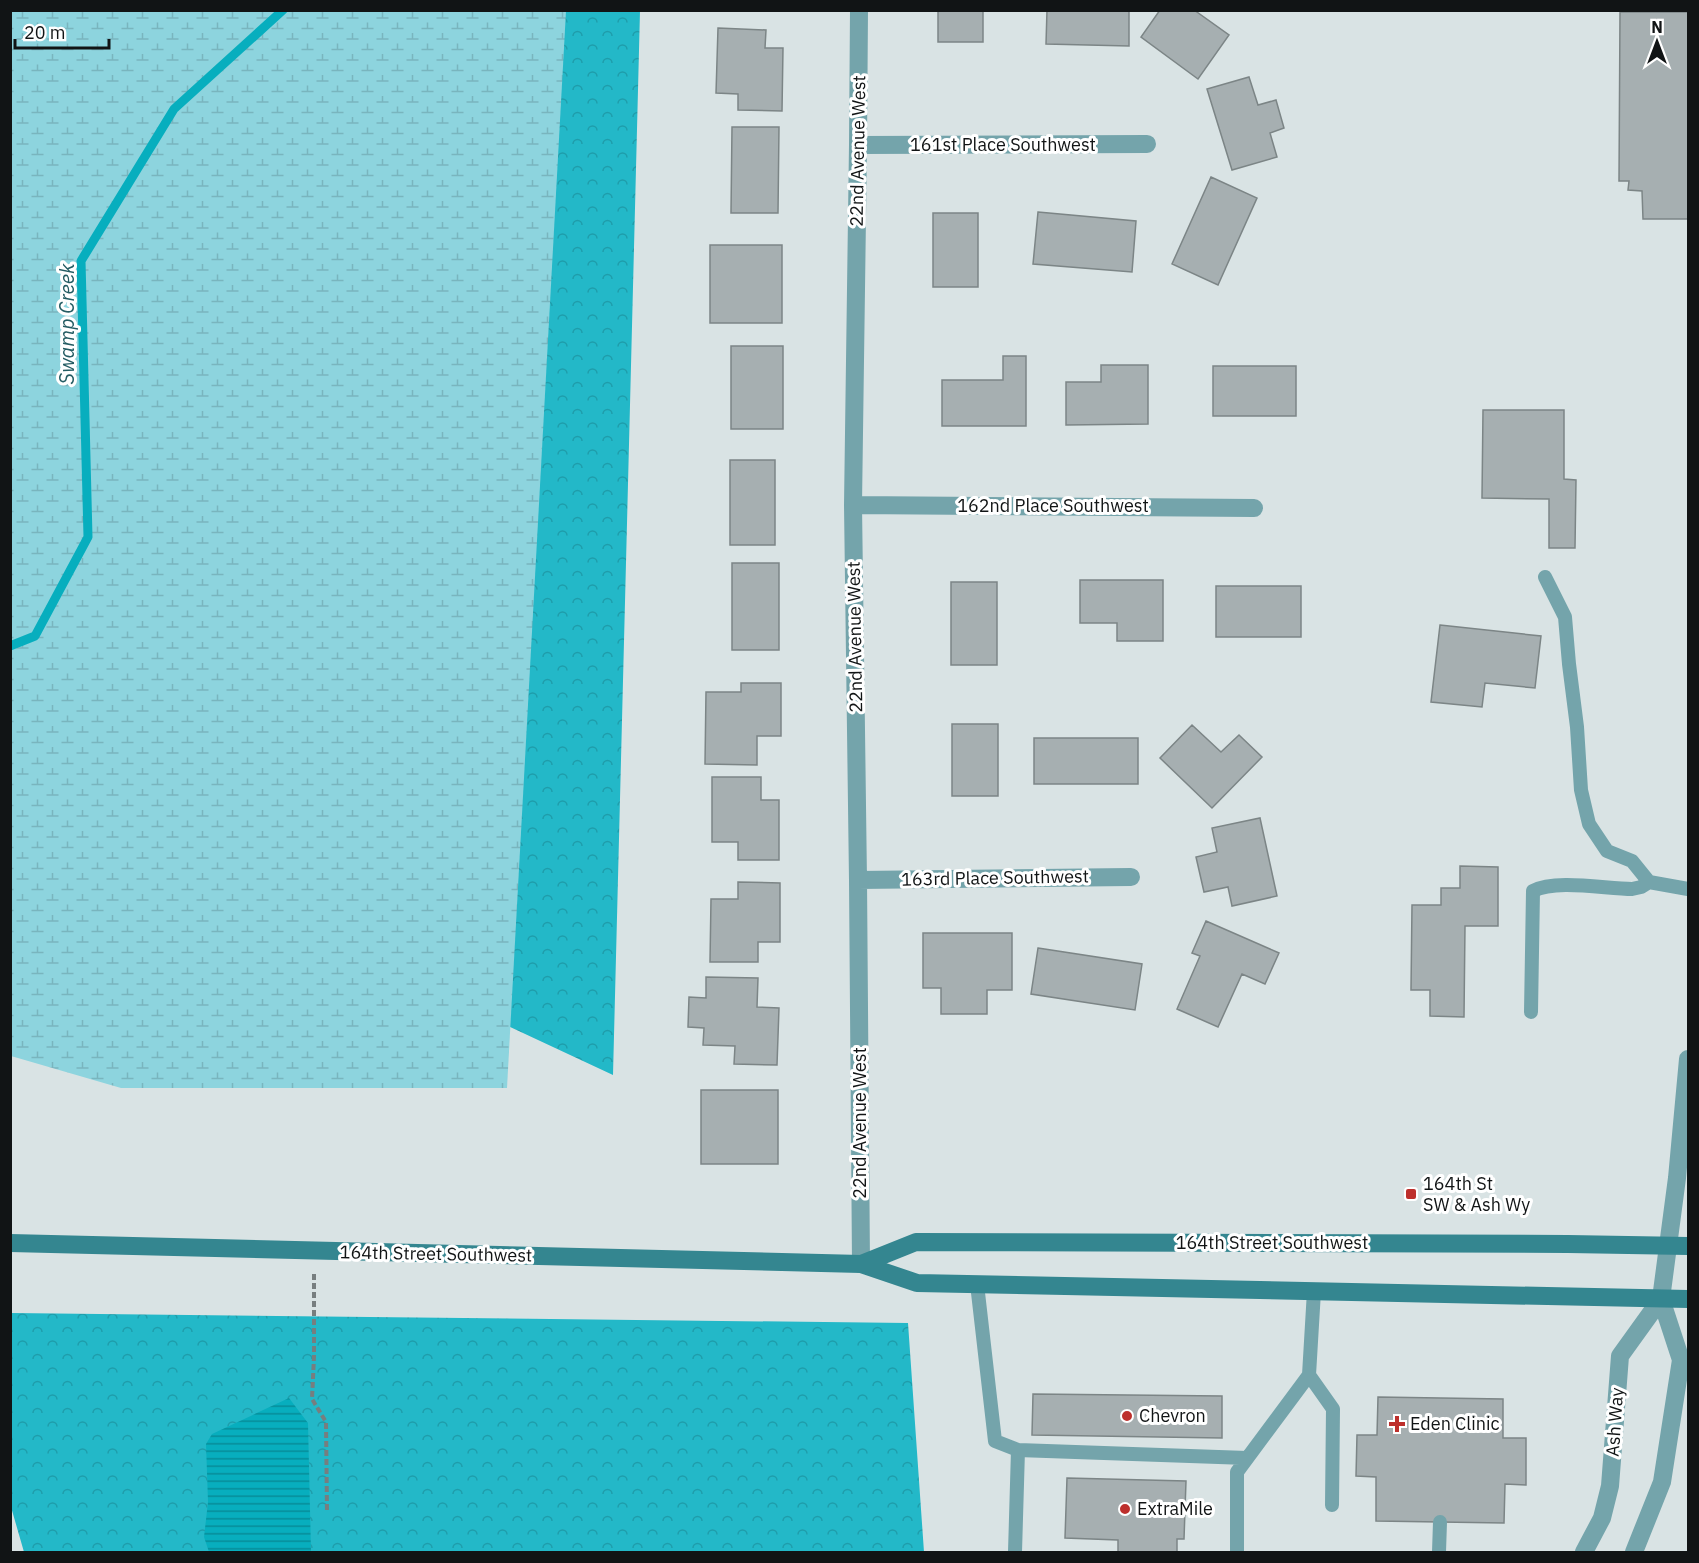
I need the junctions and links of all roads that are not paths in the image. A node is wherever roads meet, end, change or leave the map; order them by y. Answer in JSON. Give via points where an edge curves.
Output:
{"nodes":[{"id":1,"x":859,"y":10,"type":"edge"},
{"id":2,"x":1147,"y":144,"type":"dead end"},
{"id":3,"x":858,"y":145,"type":"junction"},
{"id":4,"x":853,"y":505,"type":"junction"},
{"id":5,"x":1254,"y":508,"type":"dead end"},
{"id":6,"x":1545,"y":577,"type":"dead end"},
{"id":7,"x":1131,"y":877,"type":"dead end"},
{"id":8,"x":858,"y":880,"type":"junction"},
{"id":9,"x":1649,"y":882,"type":"junction"},
{"id":10,"x":1689,"y":889,"type":"edge"},
{"id":11,"x":1531,"y":1012,"type":"dead end"},
{"id":12,"x":1689,"y":1059,"type":"edge"},
{"id":13,"x":10,"y":1243,"type":"edge"},
{"id":14,"x":1668,"y":1246,"type":"junction"},
{"id":15,"x":1689,"y":1246,"type":"edge"},
{"id":16,"x":861,"y":1264,"type":"junction"},
{"id":17,"x":977,"y":1284,"type":"junction"},
{"id":18,"x":1314,"y":1292,"type":"junction"},
{"id":19,"x":1661,"y":1299,"type":"junction"},
{"id":20,"x":1689,"y":1299,"type":"edge"},
{"id":21,"x":1310,"y":1375,"type":"junction"},
{"id":22,"x":1018,"y":1450,"type":"junction"},
{"id":23,"x":1247,"y":1458,"type":"junction"},
{"id":24,"x":1332,"y":1505,"type":"dead end"},
{"id":25,"x":1440,"y":1522,"type":"dead end"},
{"id":26,"x":1015,"y":1552,"type":"edge"},
{"id":27,"x":1237,"y":1552,"type":"edge"},
{"id":28,"x":1439,"y":1552,"type":"edge"},
{"id":29,"x":1584,"y":1552,"type":"edge"},
{"id":30,"x":1634,"y":1552,"type":"edge"}],
"edges":[{"from":1,"to":3,"type":"street","name":"22nd Avenue West"},
{"from":2,"to":3,"type":"street","name":"161st Place Southwest"},
{"from":3,"to":4,"type":"street","name":"22nd Avenue West"},
{"from":4,"to":5,"type":"street","name":"162nd Place Southwest"},
{"from":4,"to":8,"type":"street","name":"22nd Avenue West"},
{"from":6,"to":9,"type":"lane","via":[[1565,617],[1581,790],[1589,824],[1607,851],[1632,861]]},
{"from":7,"to":8,"type":"street","name":"163rd Place Southwest"},
{"from":8,"to":16,"type":"street","name":"22nd Avenue West"},
{"from":9,"to":10,"type":"lane"},
{"from":9,"to":11,"type":"lane","via":[[1632,889],[1569,885],[1533,891]]},
{"from":12,"to":14,"type":"street","name":"Ash Way"},
{"from":13,"to":16,"type":"main road","name":"164th Street Southwest"},
{"from":14,"to":15,"type":"main road","name":"164th Street Southwest"},
{"from":14,"to":16,"type":"main road","name":"164th Street Southwest","via":[[916,1242]]},
{"from":14,"to":19,"type":"street","name":"Ash Way"},
{"from":16,"to":17,"type":"main road","name":"164th Street Southwest","via":[[917,1282]]},
{"from":17,"to":18,"type":"main road","name":"164th Street Southwest"},
{"from":17,"to":22,"type":"lane","via":[[995,1441]]},
{"from":18,"to":19,"type":"main road","name":"164th Street Southwest"},
{"from":18,"to":21,"type":"lane"},
{"from":19,"to":20,"type":"main road","name":"164th Street Southwest"},
{"from":19,"to":29,"type":"street","name":"Ash Way","via":[[1620,1356],[1610,1486],[1602,1518]]},
{"from":19,"to":30,"type":"street","name":"Ash Way","via":[[1681,1360],[1662,1482]]},
{"from":21,"to":23,"type":"lane"},
{"from":21,"to":24,"type":"lane","via":[[1333,1409]]},
{"from":22,"to":23,"type":"lane"},
{"from":22,"to":26,"type":"lane"},
{"from":23,"to":27,"type":"lane","via":[[1237,1472]]},
{"from":25,"to":28,"type":"lane"}]}
